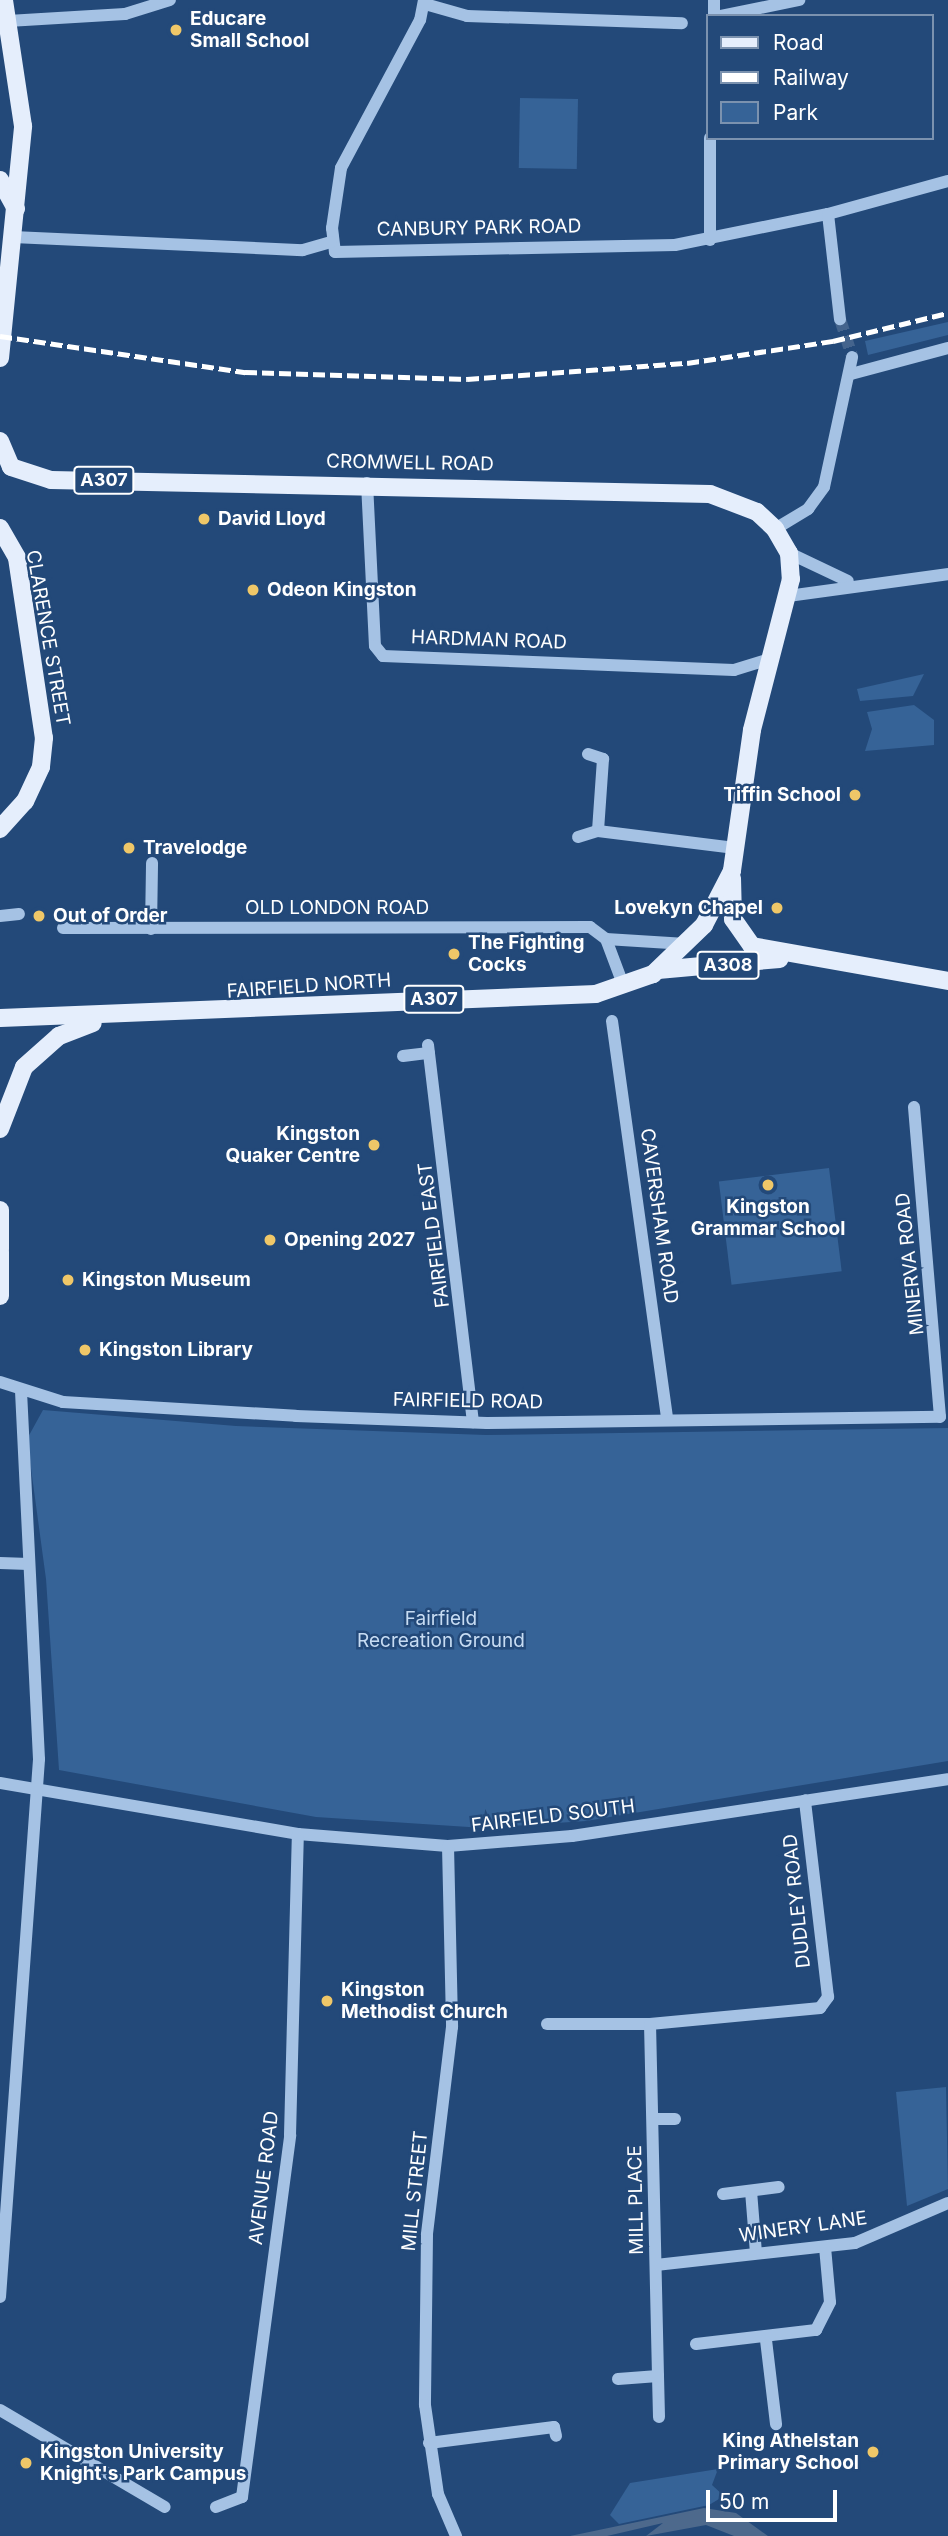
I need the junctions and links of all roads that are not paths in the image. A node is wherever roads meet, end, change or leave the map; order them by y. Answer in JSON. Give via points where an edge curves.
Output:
{"nodes":[{"id":1,"x":4,"y":0,"type":"edge"},
{"id":2,"x":170,"y":0,"type":"edge"},
{"id":3,"x":799,"y":0,"type":"edge"},
{"id":4,"x":424,"y":2,"type":"edge"},
{"id":5,"x":731,"y":14,"type":"edge"},
{"id":6,"x":8,"y":21,"type":"junction"},
{"id":7,"x":682,"y":23,"type":"dead end"},
{"id":8,"x":710,"y":140,"type":"edge"},
{"id":9,"x":0,"y":180,"type":"edge"},
{"id":10,"x":948,"y":181,"type":"edge"},
{"id":11,"x":16,"y":208,"type":"junction"},
{"id":12,"x":828,"y":214,"type":"junction"},
{"id":13,"x":13,"y":237,"type":"junction"},
{"id":14,"x":710,"y":240,"type":"junction"},
{"id":15,"x":331,"y":242,"type":"junction"},
{"id":16,"x":840,"y":319,"type":"tunnel mouth"},
{"id":17,"x":948,"y":348,"type":"edge"},
{"id":18,"x":852,"y":357,"type":"tunnel mouth"},
{"id":19,"x":0,"y":358,"type":"edge"},
{"id":20,"x":851,"y":374,"type":"junction"},
{"id":21,"x":0,"y":441,"type":"edge"},
{"id":22,"x":367,"y":483,"type":"junction"},
{"id":23,"x":0,"y":528,"type":"edge"},
{"id":24,"x":775,"y":529,"type":"junction"},
{"id":25,"x":789,"y":553,"type":"junction"},
{"id":26,"x":948,"y":574,"type":"edge"},
{"id":27,"x":859,"y":583,"type":"junction"},
{"id":28,"x":788,"y":596,"type":"junction"},
{"id":29,"x":769,"y":659,"type":"junction"},
{"id":30,"x":588,"y":754,"type":"dead end"},
{"id":31,"x":0,"y":829,"type":"edge"},
{"id":32,"x":598,"y":831,"type":"junction"},
{"id":33,"x":579,"y":837,"type":"dead end"},
{"id":34,"x":735,"y":848,"type":"junction"},
{"id":35,"x":152,"y":863,"type":"dead end"},
{"id":36,"x":732,"y":871,"type":"junction"},
{"id":37,"x":19,"y":914,"type":"dead end"},
{"id":38,"x":0,"y":916,"type":"edge"},
{"id":39,"x":69,"y":928,"type":"dead end"},
{"id":40,"x":151,"y":929,"type":"junction"},
{"id":41,"x":606,"y":939,"type":"junction"},
{"id":42,"x":686,"y":944,"type":"junction"},
{"id":43,"x":798,"y":957,"type":"junction"},
{"id":44,"x":659,"y":970,"type":"junction"},
{"id":45,"x":948,"y":981,"type":"edge"},
{"id":46,"x":624,"y":987,"type":"junction"},
{"id":47,"x":0,"y":1018,"type":"edge"},
{"id":48,"x":113,"y":1018,"type":"junction"},
{"id":49,"x":612,"y":1021,"type":"dead end"},
{"id":50,"x":403,"y":1056,"type":"dead end"},
{"id":51,"x":914,"y":1107,"type":"dead end"},
{"id":52,"x":0,"y":1129,"type":"edge"},
{"id":53,"x":0,"y":1210,"type":"edge"},
{"id":54,"x":0,"y":1251,"type":"edge"},
{"id":55,"x":0,"y":1296,"type":"edge"},
{"id":56,"x":0,"y":1382,"type":"edge"},
{"id":57,"x":21,"y":1393,"type":"junction"},
{"id":58,"x":667,"y":1417,"type":"junction"},
{"id":59,"x":940,"y":1417,"type":"joint"},
{"id":60,"x":473,"y":1422,"type":"junction"},
{"id":61,"x":0,"y":1563,"type":"edge"},
{"id":62,"x":29,"y":1564,"type":"junction"},
{"id":63,"x":948,"y":1779,"type":"edge"},
{"id":64,"x":0,"y":1783,"type":"edge"},
{"id":65,"x":37,"y":1788,"type":"junction"},
{"id":66,"x":806,"y":1800,"type":"junction"},
{"id":67,"x":298,"y":1834,"type":"junction"},
{"id":68,"x":448,"y":1846,"type":"junction"},
{"id":69,"x":547,"y":2024,"type":"dead end"},
{"id":70,"x":650,"y":2024,"type":"junction"},
{"id":71,"x":653,"y":2119,"type":"junction"},
{"id":72,"x":675,"y":2119,"type":"dead end"},
{"id":73,"x":779,"y":2187,"type":"dead end"},
{"id":74,"x":751,"y":2192,"type":"junction"},
{"id":75,"x":723,"y":2194,"type":"dead end"},
{"id":76,"x":948,"y":2203,"type":"edge"},
{"id":77,"x":825,"y":2247,"type":"junction"},
{"id":78,"x":756,"y":2253,"type":"junction"},
{"id":79,"x":656,"y":2265,"type":"junction"},
{"id":80,"x":0,"y":2297,"type":"edge"},
{"id":81,"x":766,"y":2340,"type":"junction"},
{"id":82,"x":696,"y":2344,"type":"dead end"},
{"id":83,"x":658,"y":2376,"type":"junction"},
{"id":84,"x":618,"y":2379,"type":"dead end"},
{"id":85,"x":0,"y":2410,"type":"edge"},
{"id":86,"x":659,"y":2417,"type":"dead end"},
{"id":87,"x":776,"y":2424,"type":"dead end"},
{"id":88,"x":556,"y":2436,"type":"dead end"},
{"id":89,"x":429,"y":2443,"type":"junction"},
{"id":90,"x":165,"y":2507,"type":"dead end"},
{"id":91,"x":216,"y":2507,"type":"dead end"},
{"id":92,"x":456,"y":2536,"type":"edge"}],
"edges":[{"from":1,"to":6,"type":"main road"},
{"from":2,"to":6,"type":"street","via":[[125,14]]},
{"from":3,"to":5,"type":"street"},
{"from":4,"to":7,"type":"street","via":[[467,16]]},
{"from":4,"to":15,"type":"street","via":[[341,168]]},
{"from":6,"to":11,"type":"main road","via":[[23,126]]},
{"from":8,"to":14,"type":"street"},
{"from":9,"to":11,"type":"main road"},
{"from":10,"to":12,"type":"street","name":"CANBURY PARK ROAD"},
{"from":11,"to":13,"type":"main road"},
{"from":12,"to":14,"type":"street","name":"CANBURY PARK ROAD"},
{"from":12,"to":16,"type":"street"},
{"from":13,"to":15,"type":"street","name":"CANBURY PARK ROAD","via":[[303,250]]},
{"from":13,"to":19,"type":"main road"},
{"from":14,"to":15,"type":"street","name":"CANBURY PARK ROAD","via":[[335,252]]},
{"from":17,"to":20,"type":"street"},
{"from":18,"to":20,"type":"street"},
{"from":20,"to":24,"type":"street","via":[[824,487],[808,509]]},
{"from":21,"to":22,"type":"main road","name":"CROMWELL ROAD","number":"A307","via":[[11,467],[34,477]]},
{"from":22,"to":24,"type":"main road","name":"CROMWELL ROAD","number":"A307","via":[[684,490],[734,501]]},
{"from":22,"to":29,"type":"street","name":"HARDMAN ROAD","via":[[375,646],[383,656],[719,670]]},
{"from":23,"to":31,"type":"main road","name":"CLARENCE STREET","via":[[17,558],[44,738],[41,767],[25,801]]},
{"from":24,"to":25,"type":"main road","number":"A307"},
{"from":25,"to":27,"type":"street","via":[[823,574]]},
{"from":25,"to":28,"type":"main road","number":"A307"},
{"from":26,"to":27,"type":"street"},
{"from":27,"to":28,"type":"street"},
{"from":28,"to":29,"type":"main road","number":"A307"},
{"from":29,"to":34,"type":"main road","number":"A307"},
{"from":30,"to":32,"type":"street","via":[[603,759]]},
{"from":32,"to":33,"type":"street"},
{"from":32,"to":34,"type":"street"},
{"from":34,"to":36,"type":"main road","number":"A307"},
{"from":35,"to":40,"type":"street"},
{"from":36,"to":42,"type":"main road","number":"A307","via":[[712,913]]},
{"from":36,"to":43,"type":"main road","number":"A308","via":[[733,919],[741,936],[752,946]]},
{"from":37,"to":38,"type":"street"},
{"from":39,"to":40,"type":"street","name":"OLD LONDON ROAD"},
{"from":40,"to":41,"type":"street","name":"OLD LONDON ROAD","via":[[590,927]]},
{"from":41,"to":42,"type":"street","name":"OLD LONDON ROAD"},
{"from":41,"to":46,"type":"street"},
{"from":42,"to":44,"type":"main road","number":"A307"},
{"from":43,"to":44,"type":"main road","number":"A308"},
{"from":43,"to":45,"type":"main road","number":"A308"},
{"from":44,"to":46,"type":"main road","name":"FAIRFIELD NORTH","number":"A307"},
{"from":46,"to":48,"type":"main road","name":"FAIRFIELD NORTH","number":"A307"},
{"from":47,"to":48,"type":"main road","name":"FAIRFIELD NORTH","number":"A307"},
{"from":48,"to":52,"type":"main road","number":"A307","via":[[59,1036],[24,1067],[10,1089]]},
{"from":49,"to":58,"type":"street","name":"CAVERSHAM ROAD"},
{"from":50,"to":60,"type":"street","name":"FAIRFIELD EAST","via":[[429,1049]]},
{"from":51,"to":59,"type":"street","name":"MINERVA ROAD"},
{"from":53,"to":54,"type":"main road"},
{"from":54,"to":55,"type":"main road"},
{"from":56,"to":57,"type":"street","name":"FAIRFIELD ROAD"},
{"from":57,"to":60,"type":"street","name":"FAIRFIELD ROAD","via":[[122,1408]]},
{"from":57,"to":62,"type":"street"},
{"from":58,"to":59,"type":"street","name":"FAIRFIELD ROAD"},
{"from":58,"to":60,"type":"street","name":"FAIRFIELD ROAD"},
{"from":61,"to":62,"type":"street"},
{"from":62,"to":65,"type":"street"},
{"from":63,"to":66,"type":"street","name":"FAIRFIELD SOUTH"},
{"from":64,"to":65,"type":"street","name":"FAIRFIELD SOUTH"},
{"from":65,"to":67,"type":"street","name":"FAIRFIELD SOUTH"},
{"from":65,"to":80,"type":"street"},
{"from":66,"to":68,"type":"street","name":"FAIRFIELD SOUTH","via":[[572,1836]]},
{"from":66,"to":70,"type":"street","name":"DUDLEY ROAD","via":[[828,1997],[808,2012]]},
{"from":67,"to":68,"type":"street","name":"FAIRFIELD SOUTH"},
{"from":67,"to":91,"type":"street","name":"AVENUE ROAD","via":[[290,2135],[242,2497]]},
{"from":68,"to":89,"type":"street","name":"MILL STREET","via":[[452,2027],[427,2235]]},
{"from":69,"to":70,"type":"street"},
{"from":70,"to":71,"type":"street","name":"MILL PLACE"},
{"from":71,"to":72,"type":"street"},
{"from":71,"to":79,"type":"street","name":"MILL PLACE"},
{"from":73,"to":74,"type":"street"},
{"from":74,"to":75,"type":"street"},
{"from":74,"to":78,"type":"street"},
{"from":76,"to":77,"type":"street","name":"WINERY LANE","via":[[880,2235]]},
{"from":77,"to":78,"type":"street","name":"WINERY LANE"},
{"from":77,"to":81,"type":"street","via":[[827,2317],[816,2330]]},
{"from":78,"to":79,"type":"street","name":"WINERY LANE"},
{"from":79,"to":83,"type":"street","name":"MILL PLACE"},
{"from":81,"to":82,"type":"street"},
{"from":81,"to":87,"type":"street"},
{"from":83,"to":84,"type":"street"},
{"from":83,"to":86,"type":"street","name":"MILL PLACE"},
{"from":85,"to":90,"type":"street"},
{"from":88,"to":89,"type":"street","via":[[554,2427]]},
{"from":89,"to":92,"type":"street","name":"MILL STREET","via":[[438,2494]]}]}
